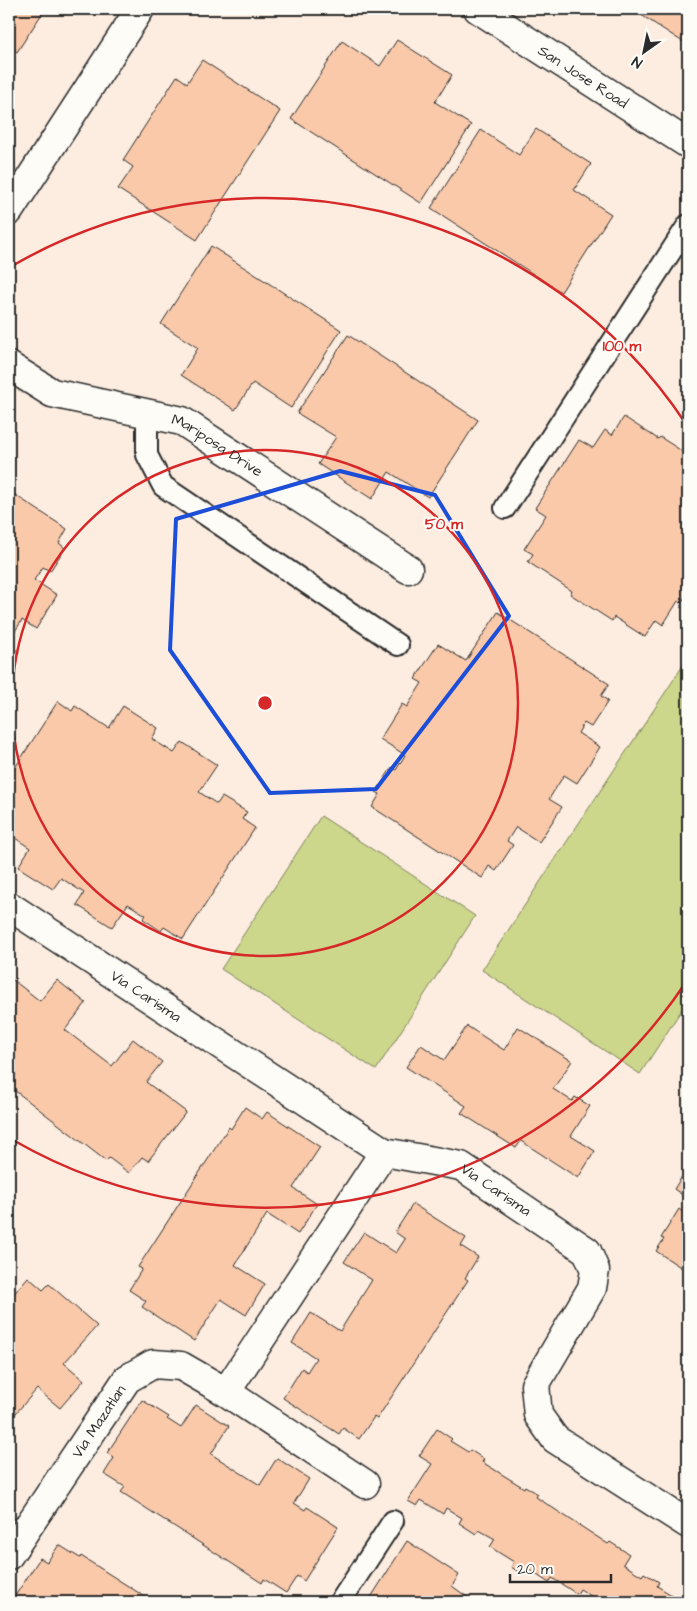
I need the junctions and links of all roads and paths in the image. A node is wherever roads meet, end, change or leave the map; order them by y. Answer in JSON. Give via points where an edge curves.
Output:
{"nodes":[{"id":1,"x":140,"y":9,"type":"edge"},
{"id":2,"x":478,"y":9,"type":"edge"},
{"id":3,"x":688,"y":144,"type":"edge"},
{"id":4,"x":9,"y":211,"type":"edge"},
{"id":5,"x":688,"y":225,"type":"edge"},
{"id":6,"x":9,"y":366,"type":"edge"},
{"id":7,"x":147,"y":413,"type":"junction"},
{"id":8,"x":505,"y":508,"type":"dead end"},
{"id":9,"x":408,"y":569,"type":"dead end"},
{"id":10,"x":398,"y":645,"type":"dead end"},
{"id":11,"x":9,"y":906,"type":"edge"},
{"id":12,"x":384,"y":1152,"type":"junction"},
{"id":13,"x":226,"y":1392,"type":"junction"},
{"id":14,"x":365,"y":1484,"type":"dead end"},
{"id":15,"x":393,"y":1521,"type":"dead end"},
{"id":16,"x":688,"y":1524,"type":"edge"},
{"id":17,"x":9,"y":1555,"type":"edge"},
{"id":18,"x":340,"y":1602,"type":"edge"}],
"edges":[{"from":1,"to":4,"type":"street"},
{"from":2,"to":3,"type":"street","name":"San Jose Road"},
{"from":5,"to":8,"type":"lane"},
{"from":6,"to":7,"type":"street","name":"Mariposa Drive","via":[[52,393]]},
{"from":7,"to":9,"type":"street","name":"Mariposa Drive","via":[[182,421]]},
{"from":7,"to":10,"type":"lane","via":[[147,455],[163,486]]},
{"from":11,"to":12,"type":"street","name":"Via Carisma"},
{"from":12,"to":13,"type":"street"},
{"from":12,"to":16,"type":"street","name":"Via Carisma","via":[[461,1166],[587,1251],[595,1270],[592,1288],[535,1385],[538,1415],[555,1439]]},
{"from":13,"to":14,"type":"street","name":"Via Mazatlan"},
{"from":13,"to":17,"type":"street","name":"Via Mazatlan","via":[[181,1366],[154,1364],[127,1379]]},
{"from":15,"to":18,"type":"lane"}]}
